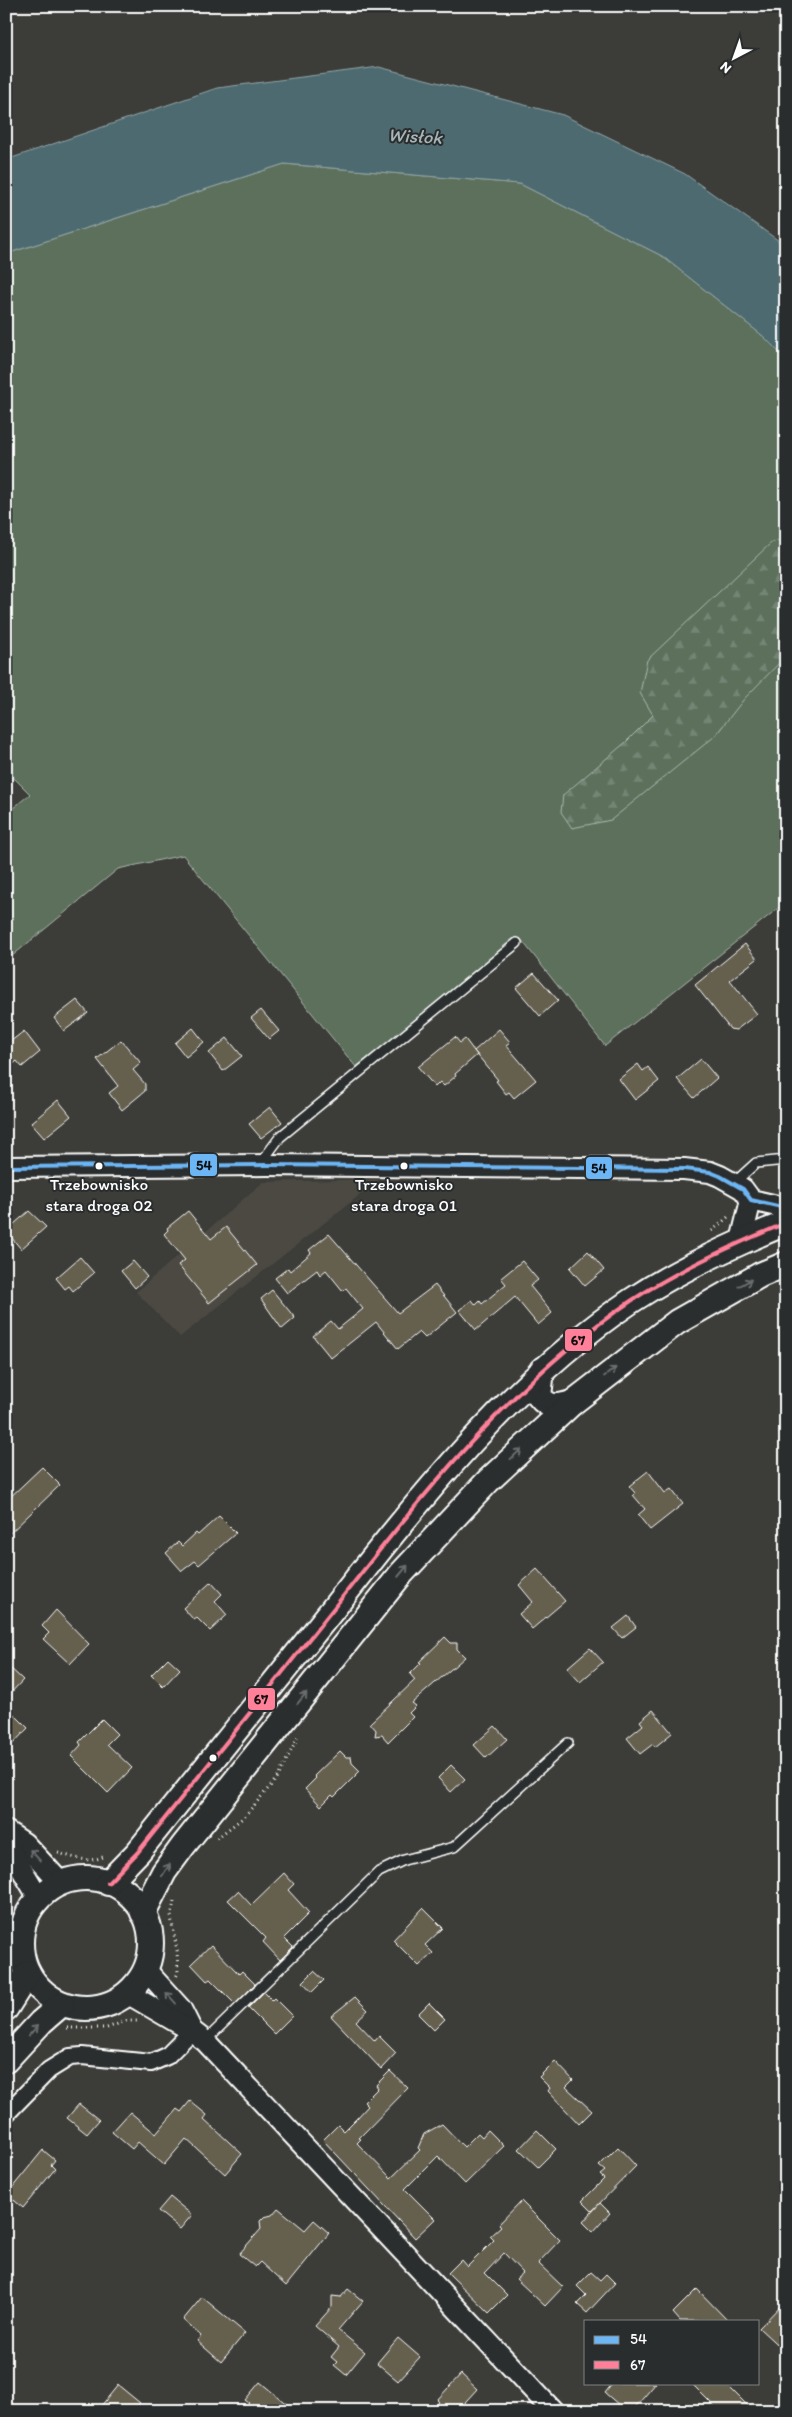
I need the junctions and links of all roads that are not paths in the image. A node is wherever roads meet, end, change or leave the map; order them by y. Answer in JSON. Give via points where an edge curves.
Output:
{"nodes":[{"id":1,"x":517,"y":943,"type":"dead end"},
{"id":2,"x":786,"y":1160,"type":"edge"},
{"id":3,"x":267,"y":1165,"type":"junction"},
{"id":4,"x":6,"y":1167,"type":"edge"},
{"id":5,"x":734,"y":1183,"type":"junction"},
{"id":6,"x":751,"y":1200,"type":"junction"},
{"id":7,"x":786,"y":1208,"type":"edge"},
{"id":8,"x":786,"y":1223,"type":"edge"},
{"id":9,"x":741,"y":1241,"type":"junction"},
{"id":10,"x":786,"y":1264,"type":"edge"},
{"id":11,"x":542,"y":1370,"type":"junction"},
{"id":12,"x":572,"y":1403,"type":"junction"},
{"id":13,"x":568,"y":1744,"type":"dead end"},
{"id":14,"x":6,"y":1832,"type":"edge"},
{"id":15,"x":62,"y":1883,"type":"junction"},
{"id":16,"x":108,"y":1883,"type":"junction"},
{"id":17,"x":39,"y":1898,"type":"junction"},
{"id":18,"x":143,"y":1913,"type":"junction"},
{"id":19,"x":145,"y":1969,"type":"junction"},
{"id":20,"x":28,"y":1973,"type":"junction"},
{"id":21,"x":127,"y":1993,"type":"junction"},
{"id":22,"x":62,"y":2004,"type":"junction"},
{"id":23,"x":6,"y":2008,"type":"edge"},
{"id":24,"x":199,"y":2036,"type":"junction"},
{"id":25,"x":6,"y":2060,"type":"edge"},
{"id":26,"x":6,"y":2114,"type":"edge"},
{"id":27,"x":553,"y":2411,"type":"edge"}],
"edges":[{"from":1,"to":3,"type":"lane","via":[[280,1137],[266,1156]]},
{"from":2,"to":5,"type":"lane","via":[[756,1163]]},
{"from":3,"to":4,"type":"street"},
{"from":3,"to":5,"type":"street","via":[[684,1169],[710,1172]]},
{"from":5,"to":6,"type":"street"},
{"from":6,"to":7,"type":"street"},
{"from":6,"to":9,"type":"street"},
{"from":8,"to":9,"type":"main road"},
{"from":9,"to":11,"type":"main road","via":[[631,1301]]},
{"from":12,"to":10,"type":"main road","one_way":true,"via":[[677,1322],[760,1275]]},
{"from":11,"to":12,"type":"main road","via":[[539,1396],[546,1405],[556,1407]]},
{"from":11,"to":16,"type":"main road","via":[[398,1526],[138,1852]]},
{"from":18,"to":12,"type":"main road","one_way":true,"via":[[164,1872],[179,1852],[401,1574],[488,1481]]},
{"from":13,"to":24,"type":"lane","via":[[454,1848],[404,1860],[379,1872]]},
{"from":15,"to":14,"type":"street","one_way":true,"via":[[24,1843]]},
{"from":14,"to":17,"type":"street","via":[[12,1853]]},
{"from":15,"to":16,"type":"main road","via":[[93,1879]]},
{"from":15,"to":17,"type":"main road"},
{"from":16,"to":18,"type":"main road","via":[[134,1900]]},
{"from":17,"to":20,"type":"main road","via":[[28,1914],[22,1934],[22,1954]]},
{"from":18,"to":19,"type":"main road","via":[[150,1932],[150,1951]]},
{"from":19,"to":21,"type":"main road"},
{"from":24,"to":19,"type":"street","one_way":true,"via":[[182,2010]]},
{"from":20,"to":22,"type":"main road","via":[[43,1991]]},
{"from":20,"to":23,"type":"main road"},
{"from":21,"to":22,"type":"main road","via":[[96,2008]]},
{"from":21,"to":24,"type":"street"},
{"from":25,"to":22,"type":"main road","one_way":true},
{"from":24,"to":26,"type":"street","via":[[151,2062],[70,2057],[50,2070]]},
{"from":24,"to":27,"type":"street"}]}
